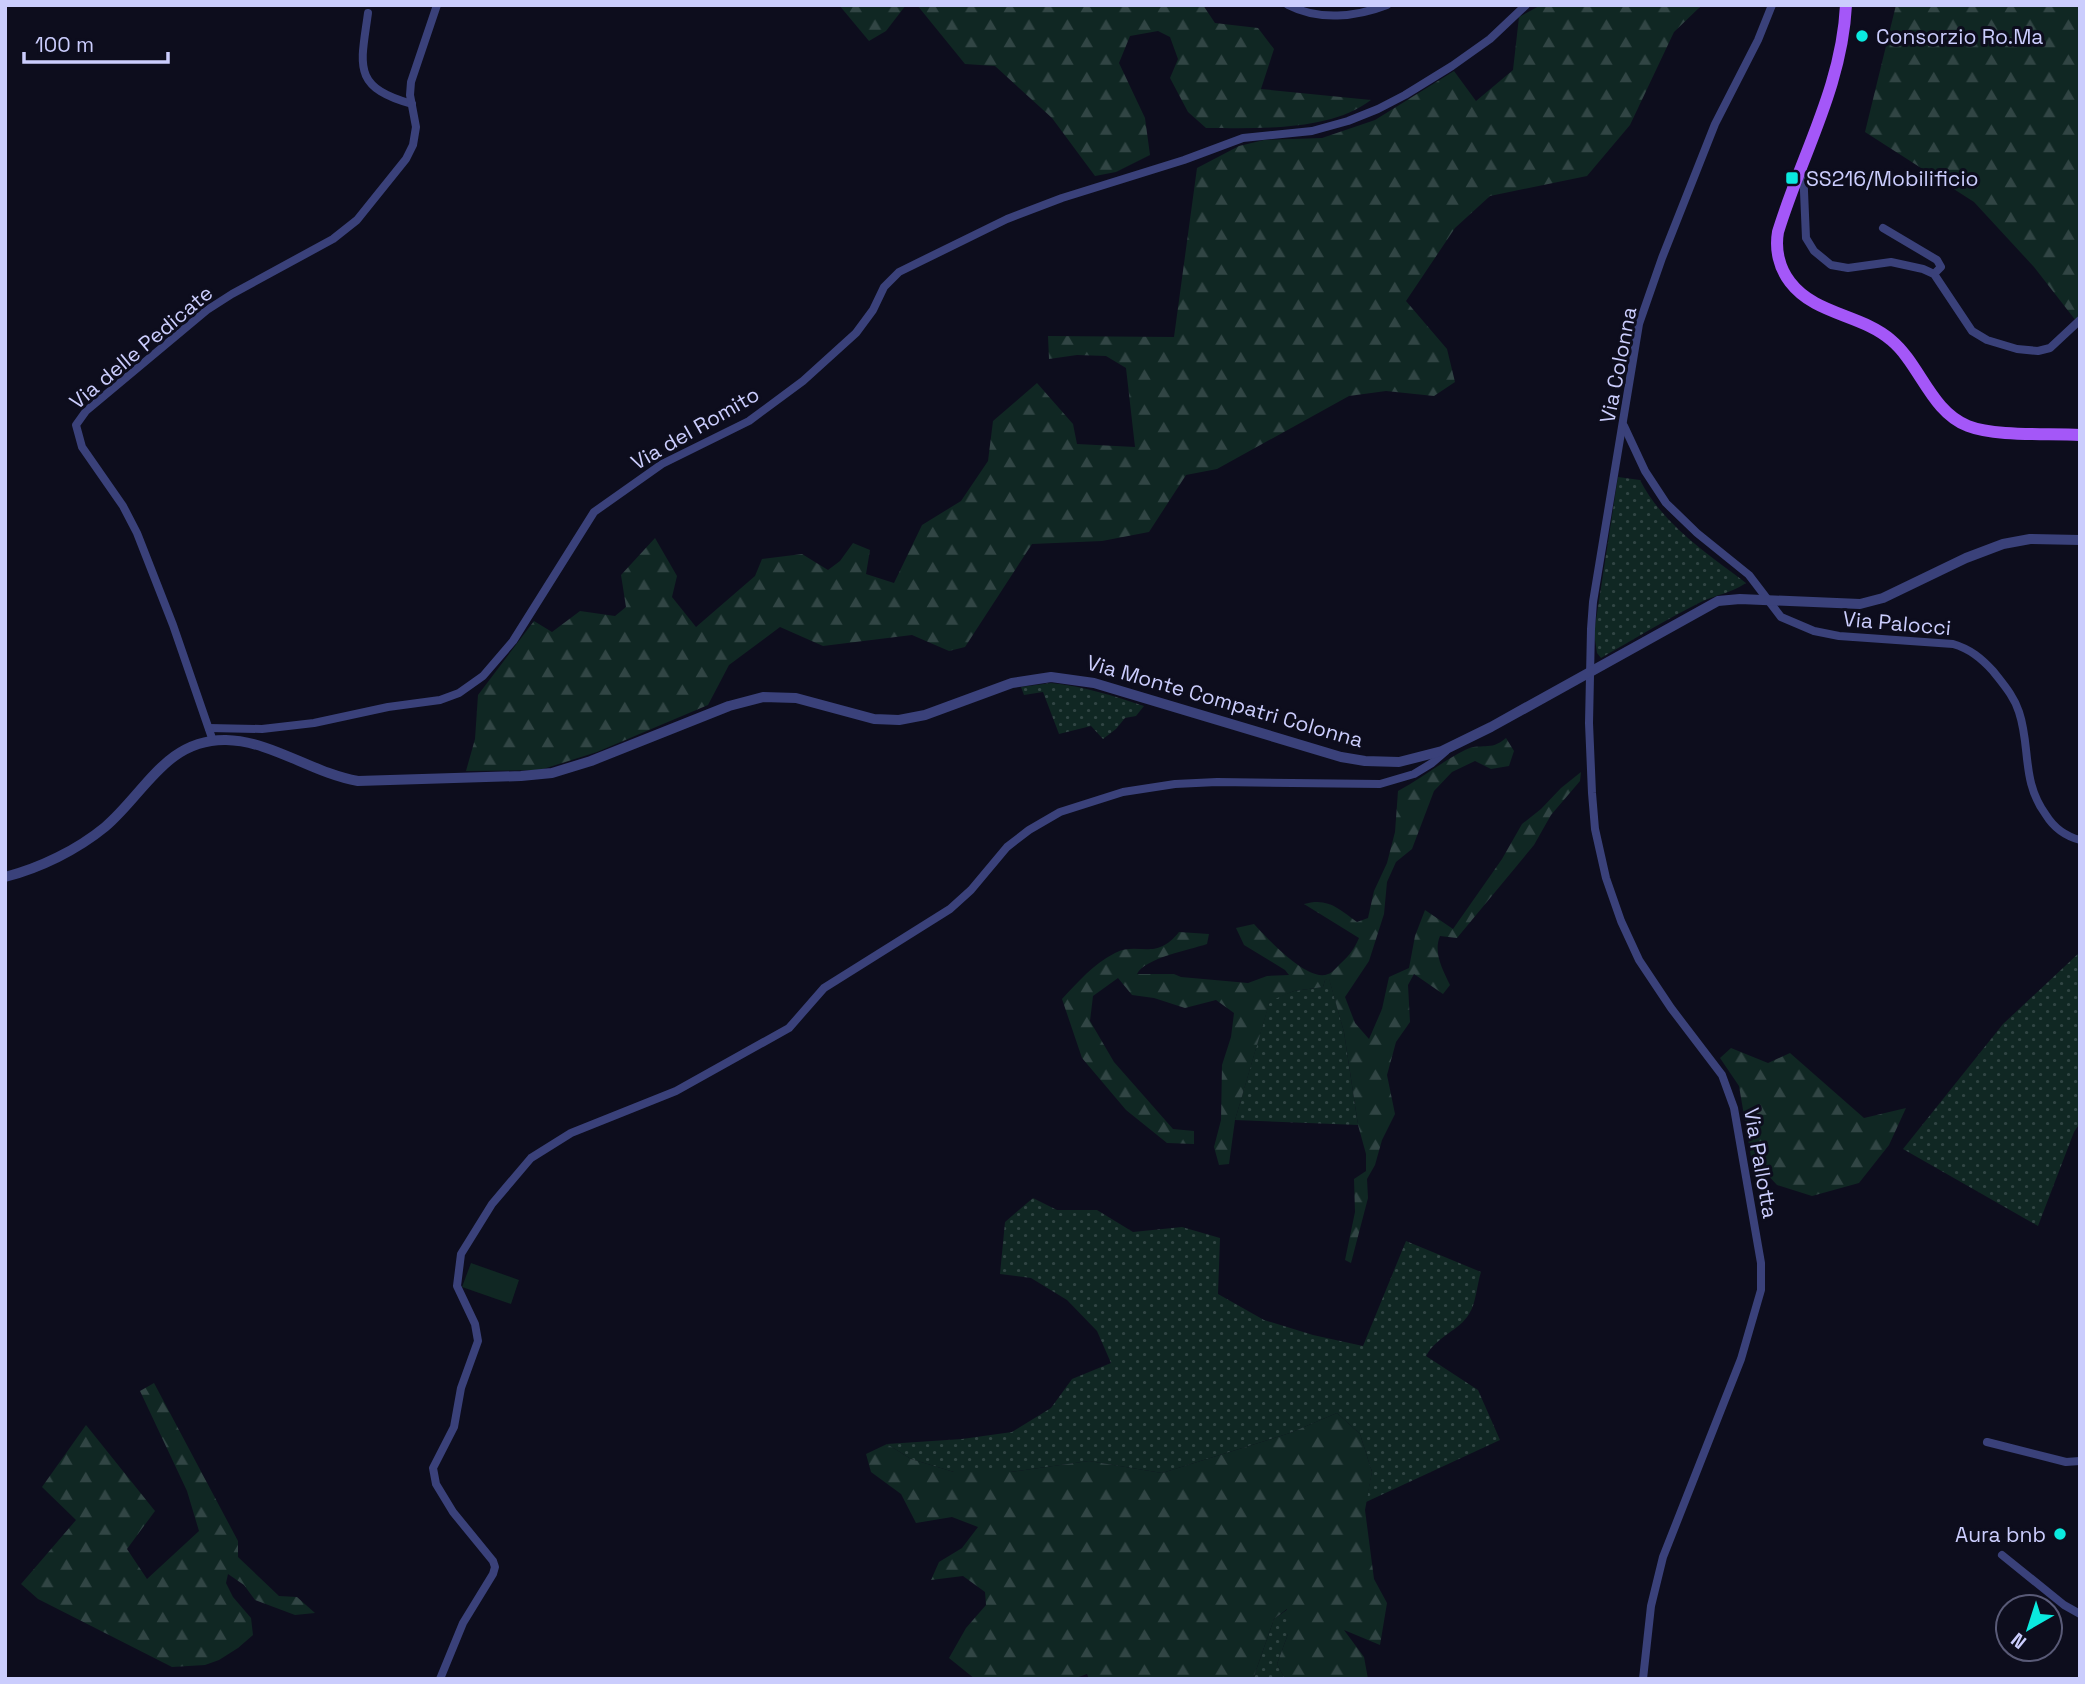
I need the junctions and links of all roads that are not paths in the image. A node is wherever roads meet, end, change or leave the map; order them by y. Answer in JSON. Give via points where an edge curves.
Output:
{"nodes":[{"id":1,"x":437,"y":5,"type":"edge"},
{"id":2,"x":1288,"y":5,"type":"edge"},
{"id":3,"x":1387,"y":5,"type":"edge"},
{"id":4,"x":1526,"y":5,"type":"edge"},
{"id":5,"x":1772,"y":5,"type":"edge"},
{"id":6,"x":1846,"y":5,"type":"edge"},
{"id":7,"x":368,"y":13,"type":"dead end"},
{"id":8,"x":412,"y":104,"type":"junction"},
{"id":9,"x":1803,"y":167,"type":"junction"},
{"id":10,"x":1883,"y":228,"type":"dead end"},
{"id":11,"x":1934,"y":275,"type":"junction"},
{"id":12,"x":2080,"y":320,"type":"edge"},
{"id":13,"x":1624,"y":426,"type":"junction"},
{"id":14,"x":2080,"y":435,"type":"edge"},
{"id":15,"x":2080,"y":540,"type":"edge"},
{"id":16,"x":1767,"y":601,"type":"junction"},
{"id":17,"x":1592,"y":670,"type":"junction"},
{"id":18,"x":209,"y":727,"type":"junction"},
{"id":19,"x":213,"y":741,"type":"junction"},
{"id":20,"x":1450,"y":747,"type":"junction"},
{"id":21,"x":2080,"y":840,"type":"edge"},
{"id":22,"x":5,"y":877,"type":"edge"},
{"id":23,"x":1987,"y":1442,"type":"dead end"},
{"id":24,"x":2080,"y":1461,"type":"edge"},
{"id":25,"x":2002,"y":1555,"type":"dead end"},
{"id":26,"x":2080,"y":1614,"type":"edge"},
{"id":27,"x":440,"y":1679,"type":"edge"},
{"id":28,"x":1643,"y":1679,"type":"edge"}],
"edges":[{"from":1,"to":8,"type":"street","name":"Via delle Pedicate","via":[[413,71]]},
{"from":2,"to":3,"type":"street","via":[[1312,14],[1351,16]]},
{"from":4,"to":18,"type":"street","name":"Via del Romito","via":[[1489,39],[1427,83],[1363,115],[1305,132],[1243,138],[1062,198],[904,269],[884,287],[856,333],[803,381],[742,425],[663,464],[594,512],[517,635],[490,669],[463,690],[440,700],[314,723],[262,729]]},
{"from":5,"to":13,"type":"street","name":"Via Colonna","via":[[1715,124],[1639,324]]},
{"from":6,"to":9,"type":"main road","via":[[1836,69]]},
{"from":7,"to":8,"type":"street","via":[[363,70],[378,89]]},
{"from":8,"to":18,"type":"street","name":"Via delle Pedicate","via":[[416,132],[411,150],[357,219],[333,239],[207,310],[86,411],[76,425],[82,447],[137,533]]},
{"from":9,"to":11,"type":"street","via":[[1805,238],[1824,261],[1845,268],[1897,262]]},
{"from":9,"to":14,"type":"main road","via":[[1777,237],[1783,271],[1797,290],[1815,304],[1891,340],[1958,421],[1989,431]]},
{"from":10,"to":11,"type":"street","via":[[1937,260],[1941,267]]},
{"from":11,"to":12,"type":"street","via":[[1969,328],[2006,347],[2050,348]]},
{"from":13,"to":16,"type":"street","name":"Via Palocci","via":[[1644,471],[1666,503],[1749,575]]},
{"from":13,"to":17,"type":"street","name":"Via Colonna","via":[[1593,602]]},
{"from":15,"to":16,"type":"street","name":"Via Monte Compatri Colonna","via":[[2030,539],[2003,544],[1871,603]]},
{"from":16,"to":17,"type":"street","name":"Via Monte Compatri Colonna","via":[[1715,602]]},
{"from":16,"to":21,"type":"street","name":"Via Palocci","via":[[1781,617],[1823,633],[1953,644],[1975,654],[2017,706],[2029,782],[2038,804],[2056,828]]},
{"from":17,"to":20,"type":"street","name":"Via Monte Compatri Colonna"},
{"from":17,"to":28,"type":"street","name":"Via Pallotta","via":[[1592,793],[1604,873],[1639,960],[1728,1087],[1762,1272],[1758,1304],[1741,1359],[1660,1565]]},
{"from":18,"to":19,"type":"street","name":"Via delle Pedicate"},
{"from":19,"to":20,"type":"street","name":"Via Monte Compatri Colonna","via":[[253,744],[358,781],[521,776],[569,768],[758,698],[796,698],[874,719],[899,720],[1012,683],[1058,677],[1094,683],[1346,759],[1399,762]]},
{"from":19,"to":22,"type":"street","name":"Via Monte Compatri Colonna","via":[[174,755],[122,811],[89,838],[48,861]]},
{"from":20,"to":27,"type":"street","via":[[1423,770],[1385,784],[1166,784],[1060,812],[1013,842],[950,909],[824,988],[789,1028],[671,1094],[567,1135],[531,1158],[483,1217],[458,1264],[458,1291],[475,1324],[478,1341],[461,1388],[454,1427],[435,1461],[433,1475],[453,1512],[495,1567],[460,1628]]},
{"from":23,"to":24,"type":"street","via":[[2066,1462]]},
{"from":25,"to":26,"type":"street"}]}
